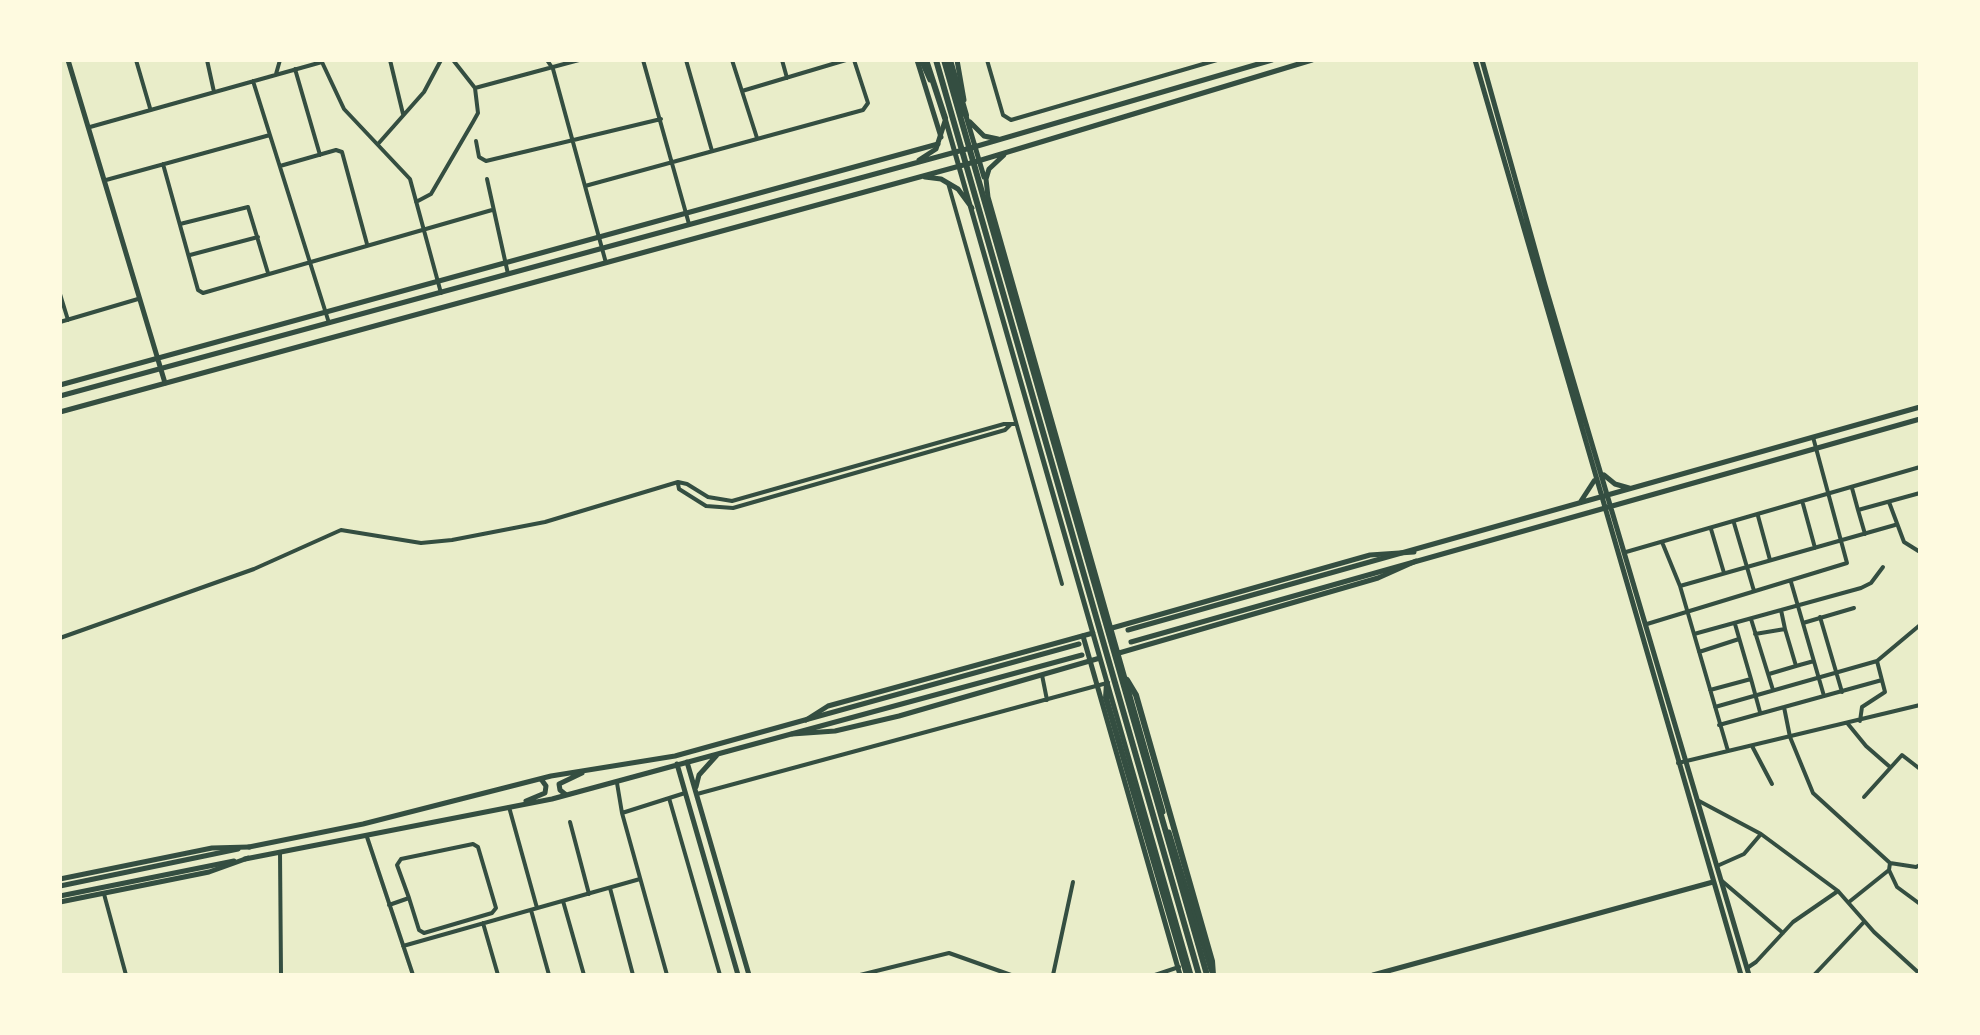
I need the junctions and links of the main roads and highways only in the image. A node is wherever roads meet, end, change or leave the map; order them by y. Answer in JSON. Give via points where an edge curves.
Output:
{"nodes":[{"id":1,"x":923,"y":60,"type":"edge"},
{"id":2,"x":936,"y":60,"type":"edge"},
{"id":3,"x":950,"y":60,"type":"edge"},
{"id":4,"x":966,"y":115,"type":"road end"},
{"id":5,"x":945,"y":118,"type":"road end"},
{"id":6,"x":1127,"y":680,"type":"road end"},
{"id":7,"x":1107,"y":683,"type":"road end"},
{"id":8,"x":1184,"y":973,"type":"edge"},
{"id":9,"x":1199,"y":975,"type":"edge"},
{"id":10,"x":1211,"y":975,"type":"edge"}],
"edges":[{"from":1,"to":5,"type":"main road"},
{"from":2,"to":9,"type":"main road"},
{"from":3,"to":4,"type":"main road"},
{"from":3,"to":10,"type":"main road"},
{"from":6,"to":10,"type":"main road","via":[[1212,960]]},
{"from":7,"to":8,"type":"main road"}]}
